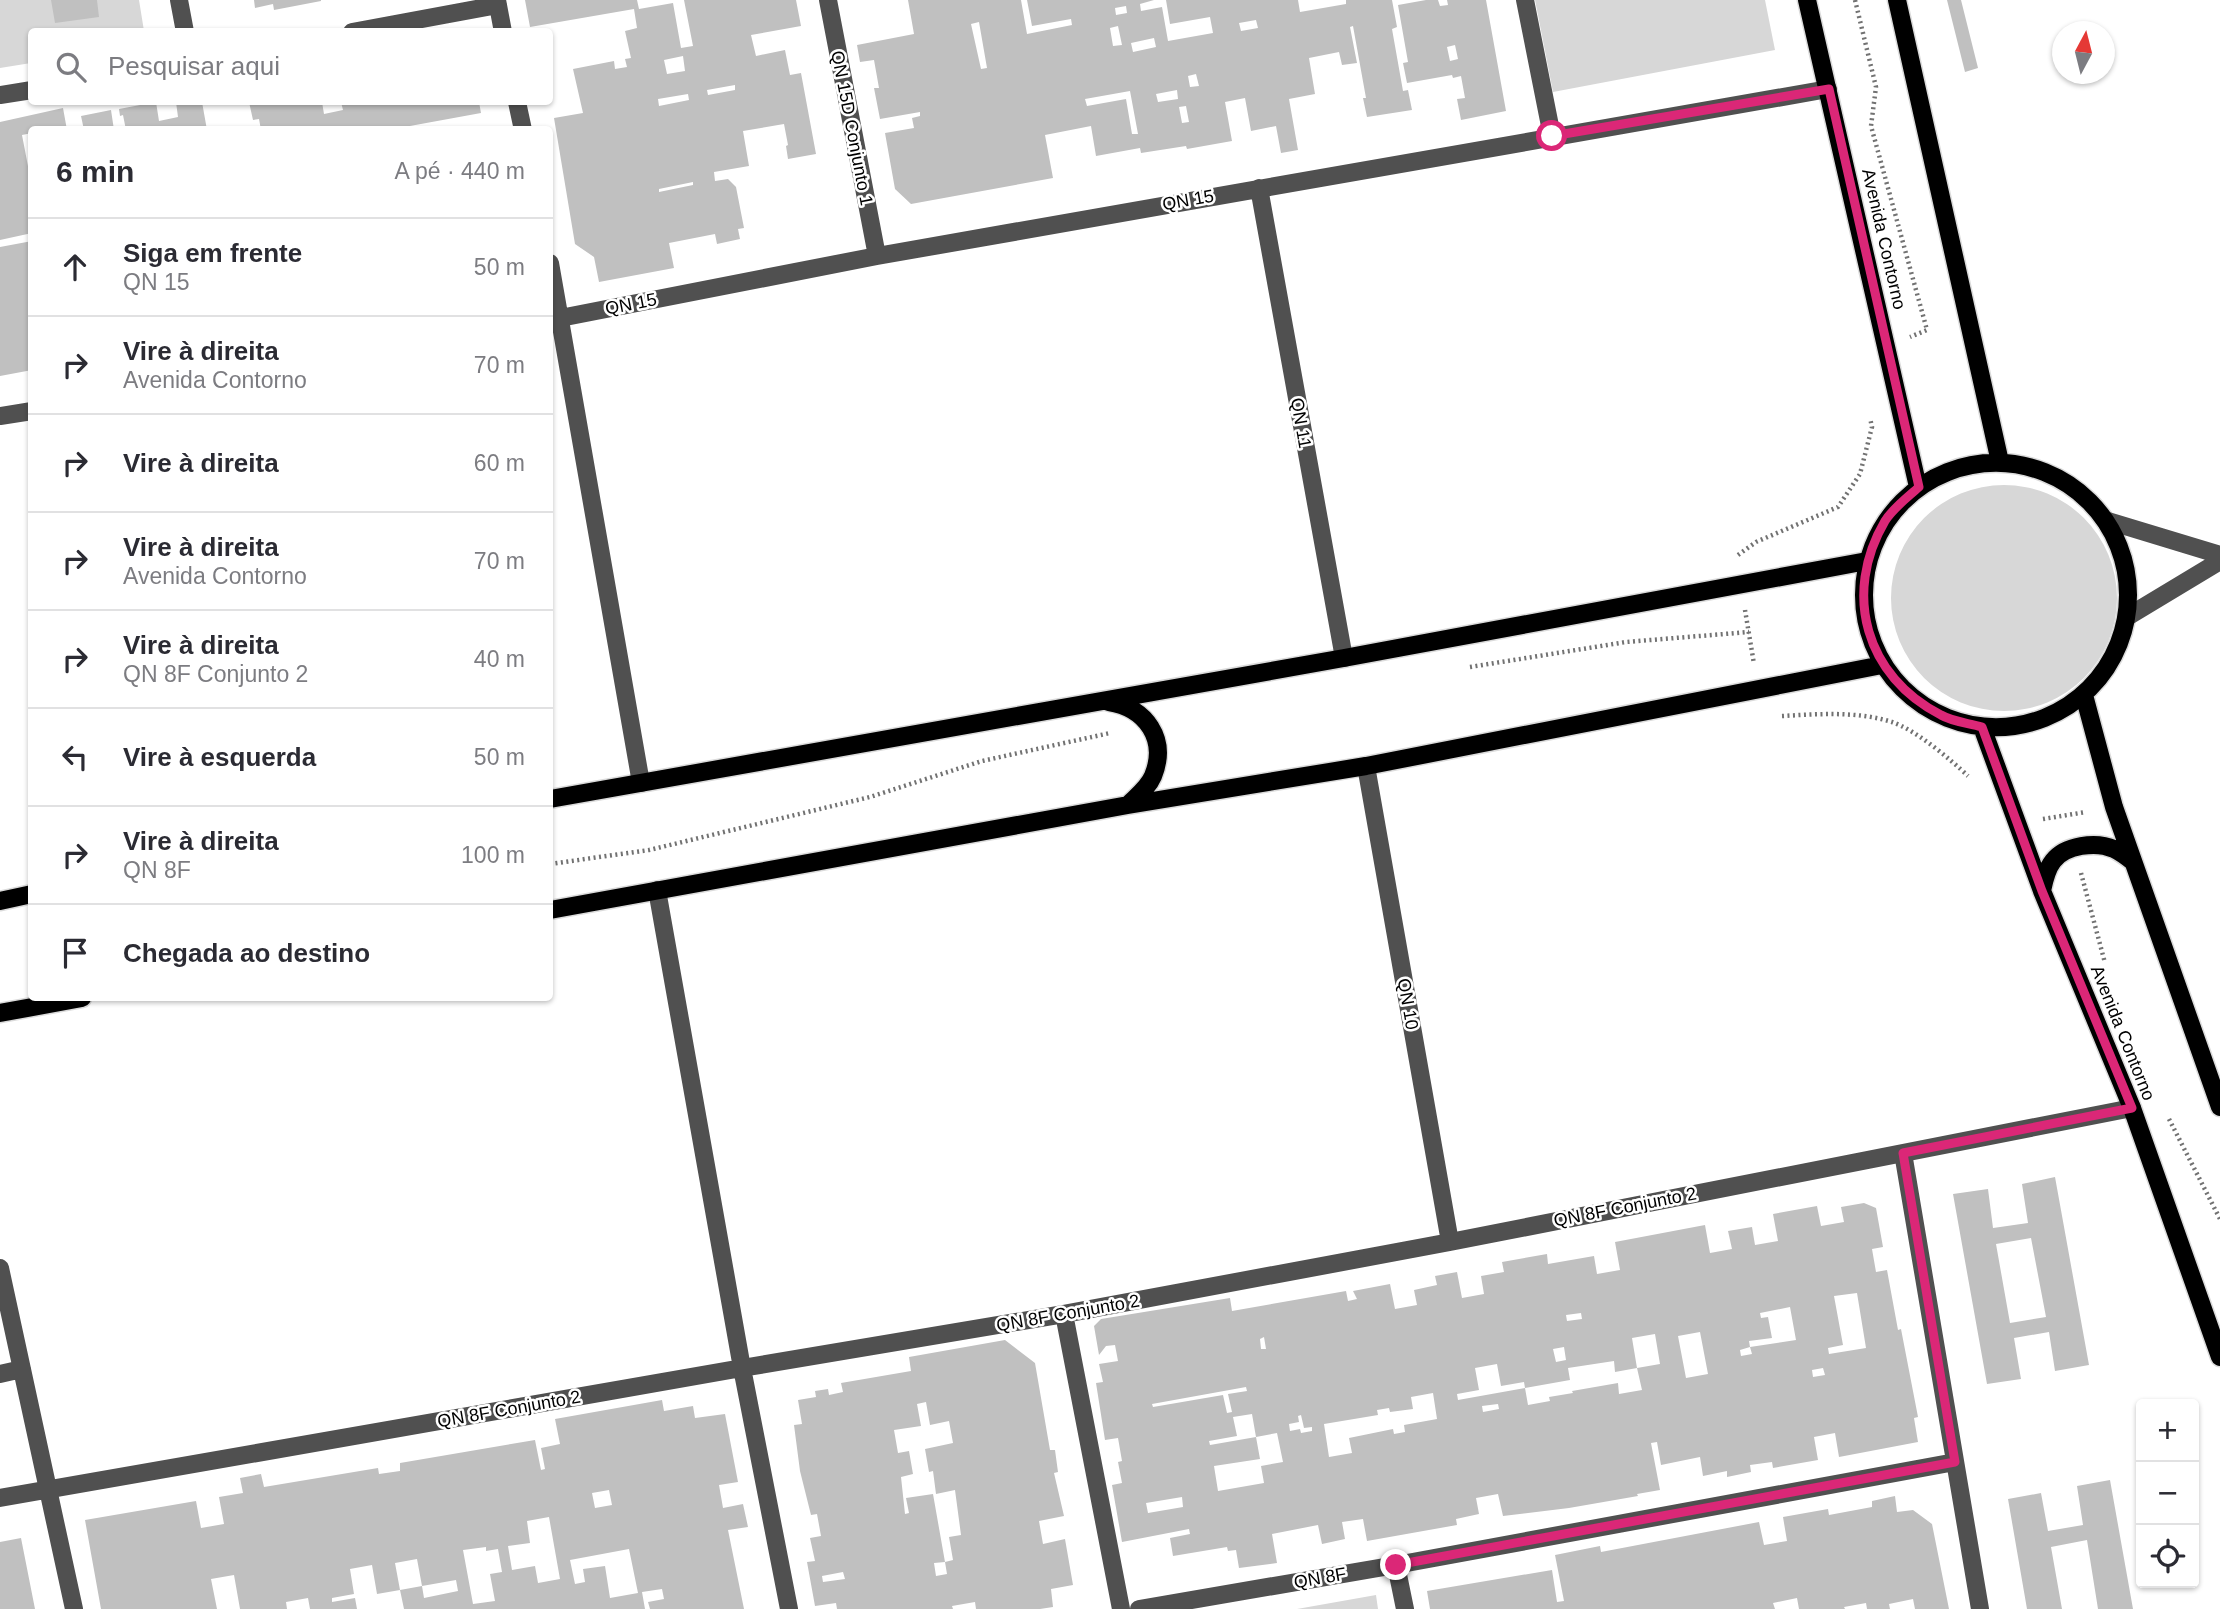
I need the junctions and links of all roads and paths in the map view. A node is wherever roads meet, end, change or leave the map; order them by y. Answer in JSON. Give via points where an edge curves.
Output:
{"nodes":[{"id":1,"x":179,"y":0,"type":"edge"},
{"id":2,"x":828,"y":0,"type":"edge"},
{"id":3,"x":1525,"y":0,"type":"edge"},
{"id":4,"x":1807,"y":0,"type":"edge"},
{"id":5,"x":1897,"y":0,"type":"edge"},
{"id":6,"x":497,"y":2,"type":"edge"},
{"id":7,"x":184,"y":28,"type":"edge"},
{"id":8,"x":371,"y":28,"type":"edge"},
{"id":9,"x":502,"y":28,"type":"edge"},
{"id":10,"x":1829,"y":89,"type":"junction"},
{"id":11,"x":28,"y":91,"type":"edge"},
{"id":12,"x":0,"y":95,"type":"edge"},
{"id":13,"x":518,"y":105,"type":"edge"},
{"id":14,"x":522,"y":126,"type":"edge"},
{"id":15,"x":1552,"y":136,"type":"junction"},
{"id":16,"x":1259,"y":188,"type":"junction"},
{"id":17,"x":877,"y":256,"type":"junction"},
{"id":18,"x":553,"y":297,"type":"edge"},
{"id":19,"x":555,"y":319,"type":"edge"},
{"id":20,"x":28,"y":412,"type":"edge"},
{"id":21,"x":0,"y":416,"type":"edge"},
{"id":22,"x":2000,"y":462,"type":"junction"},
{"id":23,"x":1919,"y":487,"type":"junction"},
{"id":24,"x":2105,"y":520,"type":"junction"},
{"id":25,"x":2220,"y":555,"type":"edge"},
{"id":26,"x":1867,"y":561,"type":"junction"},
{"id":27,"x":2220,"y":561,"type":"edge"},
{"id":28,"x":2127,"y":617,"type":"junction"},
{"id":29,"x":1749,"y":632,"type":"dead end"},
{"id":30,"x":1344,"y":658,"type":"junction"},
{"id":31,"x":1882,"y":665,"type":"junction"},
{"id":32,"x":1759,"y":689,"type":"junction"},
{"id":33,"x":2084,"y":695,"type":"junction"},
{"id":34,"x":1099,"y":701,"type":"junction"},
{"id":35,"x":1982,"y":727,"type":"junction"},
{"id":36,"x":1366,"y":766,"type":"junction"},
{"id":37,"x":1971,"y":780,"type":"dead end"},
{"id":38,"x":641,"y":783,"type":"junction"},
{"id":39,"x":553,"y":798,"type":"edge"},
{"id":40,"x":1128,"y":805,"type":"junction"},
{"id":41,"x":2114,"y":807,"type":"junction"},
{"id":42,"x":2064,"y":815,"type":"junction"},
{"id":43,"x":2017,"y":823,"type":"junction"},
{"id":44,"x":2074,"y":849,"type":"junction"},
{"id":45,"x":2132,"y":861,"type":"junction"},
{"id":46,"x":657,"y":890,"type":"junction"},
{"id":47,"x":2042,"y":891,"type":"junction"},
{"id":48,"x":28,"y":895,"type":"edge"},
{"id":49,"x":0,"y":901,"type":"edge"},
{"id":50,"x":553,"y":909,"type":"edge"},
{"id":51,"x":2107,"y":968,"type":"dead end"},
{"id":52,"x":66,"y":1001,"type":"edge"},
{"id":53,"x":0,"y":1013,"type":"edge"},
{"id":54,"x":2220,"y":1107,"type":"edge"},
{"id":55,"x":2132,"y":1108,"type":"junction"},
{"id":56,"x":2163,"y":1108,"type":"dead end"},
{"id":57,"x":1903,"y":1153,"type":"junction"},
{"id":58,"x":2220,"y":1219,"type":"edge"},
{"id":59,"x":1450,"y":1242,"type":"junction"},
{"id":60,"x":0,"y":1268,"type":"edge"},
{"id":61,"x":1064,"y":1314,"type":"junction"},
{"id":62,"x":2220,"y":1357,"type":"edge"},
{"id":63,"x":742,"y":1368,"type":"junction"},
{"id":64,"x":22,"y":1369,"type":"junction"},
{"id":65,"x":0,"y":1374,"type":"edge"},
{"id":66,"x":1955,"y":1462,"type":"junction"},
{"id":67,"x":49,"y":1490,"type":"junction"},
{"id":68,"x":0,"y":1498,"type":"edge"},
{"id":69,"x":1396,"y":1565,"type":"junction"},
{"id":70,"x":74,"y":1609,"type":"edge"},
{"id":71,"x":789,"y":1609,"type":"edge"},
{"id":72,"x":1121,"y":1609,"type":"edge"},
{"id":73,"x":1139,"y":1609,"type":"edge"},
{"id":74,"x":1405,"y":1609,"type":"edge"},
{"id":75,"x":1980,"y":1609,"type":"edge"}],
"edges":[{"from":1,"to":7,"type":"street"},
{"from":2,"to":17,"type":"street","name":"QN 15D Conjunto 1"},
{"from":3,"to":15,"type":"street"},
{"from":4,"to":10,"type":"main road","name":"Avenida Contorno"},
{"from":5,"to":22,"type":"main road"},
{"from":6,"to":8,"type":"street"},
{"from":6,"to":9,"type":"street"},
{"from":10,"to":15,"type":"street","name":"QN 15"},
{"from":10,"to":23,"type":"main road","name":"Avenida Contorno"},
{"from":11,"to":12,"type":"street"},
{"from":13,"to":14,"type":"street"},
{"from":15,"to":16,"type":"street","name":"QN 15"},
{"from":16,"to":17,"type":"street","name":"QN 15"},
{"from":16,"to":30,"type":"street","name":"QN 11"},
{"from":17,"to":19,"type":"street","name":"QN 15"},
{"from":18,"to":19,"type":"street"},
{"from":19,"to":38,"type":"street"},
{"from":20,"to":21,"type":"street"},
{"from":22,"to":23,"type":"main road","via":[[1971,464]]},
{"from":22,"to":24,"type":"main road","via":[[2031,467],[2060,479],[2085,496]]},
{"from":23,"to":26,"type":"main road","via":[[1886,519]]},
{"from":24,"to":25,"type":"street"},
{"from":24,"to":28,"type":"main road","via":[[2121,550],[2128,583]]},
{"from":26,"to":30,"type":"main road"},
{"from":26,"to":31,"type":"main road","via":[[1862,597],[1868,632]]},
{"from":27,"to":28,"type":"street"},
{"from":28,"to":33,"type":"main road","via":[[2112,659]]},
{"from":29,"to":32,"type":"path"},
{"from":30,"to":34,"type":"main road"},
{"from":31,"to":32,"type":"main road"},
{"from":31,"to":35,"type":"main road","via":[[1909,695],[1943,717]]},
{"from":32,"to":36,"type":"main road"},
{"from":32,"to":37,"type":"path","via":[[1764,716],[1844,713],[1894,722],[1945,753]]},
{"from":33,"to":35,"type":"main road","via":[[2036,721]]},
{"from":33,"to":41,"type":"main road"},
{"from":34,"to":38,"type":"main road"},
{"from":34,"to":40,"type":"main road","via":[[1138,711],[1156,739],[1154,775]]},
{"from":35,"to":43,"type":"main road","name":"Avenida Contorno"},
{"from":36,"to":40,"type":"main road"},
{"from":36,"to":59,"type":"street","name":"QN 10"},
{"from":38,"to":39,"type":"main road"},
{"from":40,"to":46,"type":"main road"},
{"from":41,"to":42,"type":"path"},
{"from":41,"to":45,"type":"main road"},
{"from":42,"to":43,"type":"path"},
{"from":42,"to":44,"type":"path"},
{"from":43,"to":47,"type":"main road","name":"Avenida Contorno"},
{"from":44,"to":45,"type":"main road","via":[[2097,844]]},
{"from":44,"to":47,"type":"main road","via":[[2054,859]]},
{"from":44,"to":51,"type":"path"},
{"from":45,"to":54,"type":"main road"},
{"from":46,"to":50,"type":"main road"},
{"from":46,"to":63,"type":"street"},
{"from":47,"to":55,"type":"main road","name":"Avenida Contorno"},
{"from":48,"to":49,"type":"main road"},
{"from":52,"to":53,"type":"main road"},
{"from":55,"to":57,"type":"street","name":"QN 8F Conjunto 2"},
{"from":55,"to":62,"type":"main road","name":"Avenida Contorno"},
{"from":56,"to":58,"type":"path"},
{"from":57,"to":59,"type":"street","name":"QN 8F Conjunto 2"},
{"from":57,"to":66,"type":"street"},
{"from":59,"to":61,"type":"street","name":"QN 8F Conjunto 2"},
{"from":60,"to":64,"type":"street"},
{"from":61,"to":63,"type":"street","name":"QN 8F Conjunto 2"},
{"from":61,"to":72,"type":"street"},
{"from":63,"to":67,"type":"street","name":"QN 8F Conjunto 2"},
{"from":63,"to":71,"type":"street"},
{"from":64,"to":65,"type":"street"},
{"from":64,"to":67,"type":"street"},
{"from":66,"to":69,"type":"street","name":"QN 8F"},
{"from":66,"to":75,"type":"street"},
{"from":67,"to":68,"type":"street","name":"QN 8F Conjunto 2"},
{"from":67,"to":70,"type":"street"},
{"from":69,"to":73,"type":"street","name":"QN 8F"},
{"from":69,"to":74,"type":"street"}]}
